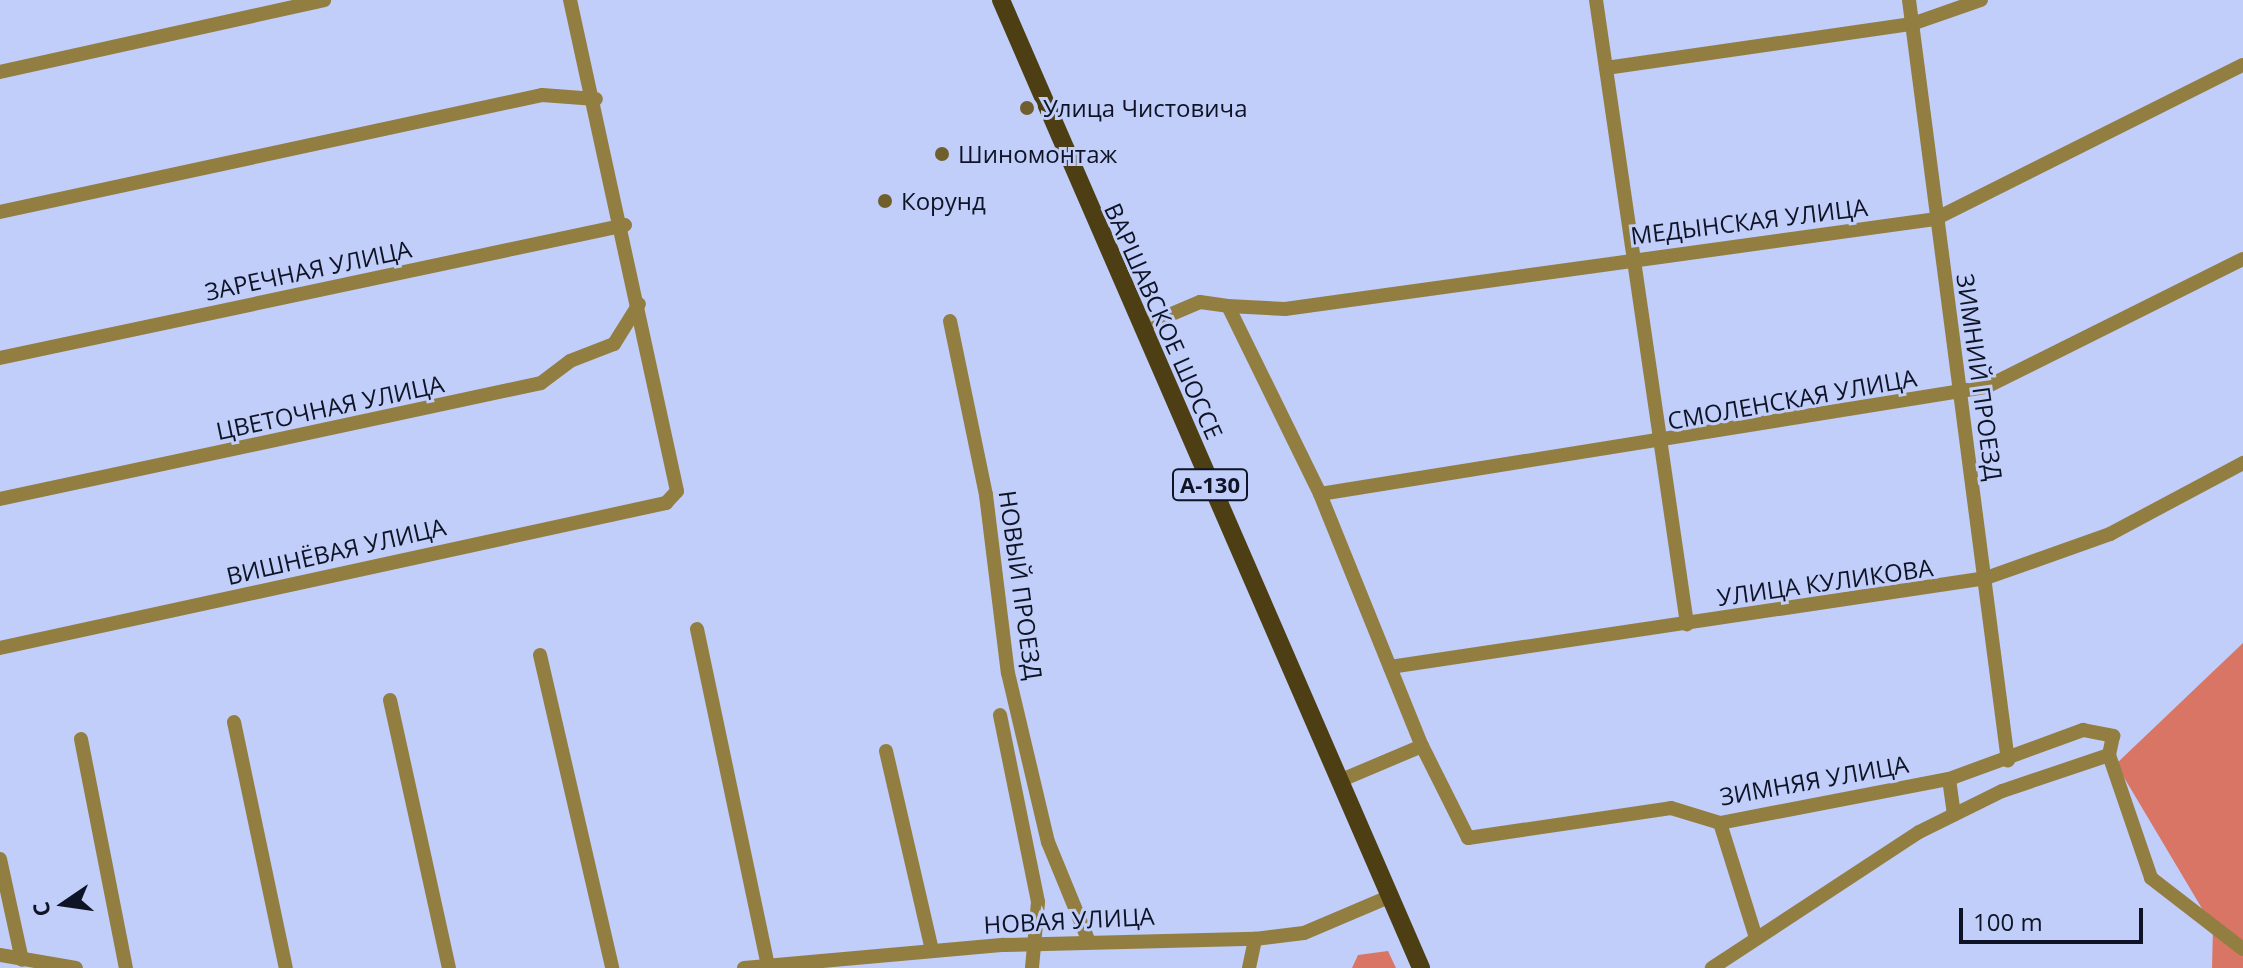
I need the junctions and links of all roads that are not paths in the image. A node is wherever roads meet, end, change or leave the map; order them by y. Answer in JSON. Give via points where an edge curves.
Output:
{"nodes":[{"id":1,"x":324,"y":0,"type":"edge"},
{"id":2,"x":570,"y":0,"type":"edge"},
{"id":3,"x":1001,"y":0,"type":"edge"},
{"id":4,"x":1596,"y":0,"type":"edge"},
{"id":5,"x":1909,"y":0,"type":"edge"},
{"id":6,"x":1981,"y":0,"type":"edge"},
{"id":7,"x":1912,"y":24,"type":"junction"},
{"id":8,"x":2243,"y":65,"type":"edge"},
{"id":9,"x":1606,"y":68,"type":"junction"},
{"id":10,"x":0,"y":72,"type":"edge"},
{"id":11,"x":596,"y":99,"type":"junction"},
{"id":12,"x":0,"y":212,"type":"edge"},
{"id":13,"x":1935,"y":219,"type":"junction"},
{"id":14,"x":625,"y":225,"type":"junction"},
{"id":15,"x":1635,"y":257,"type":"junction"},
{"id":16,"x":2243,"y":259,"type":"edge"},
{"id":17,"x":639,"y":304,"type":"junction"},
{"id":18,"x":1228,"y":306,"type":"junction"},
{"id":19,"x":950,"y":321,"type":"dead end"},
{"id":20,"x":1141,"y":327,"type":"junction"},
{"id":21,"x":0,"y":358,"type":"edge"},
{"id":22,"x":1960,"y":393,"type":"junction"},
{"id":23,"x":1664,"y":443,"type":"junction"},
{"id":24,"x":2243,"y":463,"type":"edge"},
{"id":25,"x":1320,"y":494,"type":"junction"},
{"id":26,"x":0,"y":499,"type":"edge"},
{"id":27,"x":1986,"y":578,"type":"junction"},
{"id":28,"x":1687,"y":624,"type":"junction"},
{"id":29,"x":697,"y":629,"type":"dead end"},
{"id":30,"x":0,"y":648,"type":"edge"},
{"id":31,"x":540,"y":655,"type":"dead end"},
{"id":32,"x":1390,"y":667,"type":"junction"},
{"id":33,"x":390,"y":700,"type":"dead end"},
{"id":34,"x":1000,"y":715,"type":"dead end"},
{"id":35,"x":234,"y":722,"type":"dead end"},
{"id":36,"x":81,"y":739,"type":"dead end"},
{"id":37,"x":1422,"y":746,"type":"junction"},
{"id":38,"x":886,"y":751,"type":"dead end"},
{"id":39,"x":2109,"y":755,"type":"junction"},
{"id":40,"x":2008,"y":761,"type":"junction"},
{"id":41,"x":1949,"y":779,"type":"junction"},
{"id":42,"x":1339,"y":781,"type":"junction"},
{"id":43,"x":1954,"y":815,"type":"junction"},
{"id":44,"x":1720,"y":823,"type":"junction"},
{"id":45,"x":1,"y":865,"type":"edge"},
{"id":46,"x":1389,"y":897,"type":"junction"},
{"id":47,"x":1756,"y":938,"type":"junction"},
{"id":48,"x":1255,"y":939,"type":"junction"},
{"id":49,"x":1089,"y":942,"type":"junction"},
{"id":50,"x":1038,"y":947,"type":"junction"},
{"id":51,"x":2243,"y":949,"type":"edge"},
{"id":52,"x":932,"y":951,"type":"junction"},
{"id":53,"x":0,"y":955,"type":"edge"},
{"id":54,"x":22,"y":960,"type":"junction"},
{"id":55,"x":768,"y":966,"type":"junction"},
{"id":56,"x":76,"y":968,"type":"edge"},
{"id":57,"x":126,"y":968,"type":"edge"},
{"id":58,"x":286,"y":968,"type":"edge"},
{"id":59,"x":449,"y":968,"type":"edge"},
{"id":60,"x":612,"y":968,"type":"edge"},
{"id":61,"x":744,"y":968,"type":"edge"},
{"id":62,"x":1032,"y":968,"type":"edge"},
{"id":63,"x":1249,"y":968,"type":"edge"},
{"id":64,"x":1421,"y":968,"type":"edge"},
{"id":65,"x":1712,"y":968,"type":"edge"}],
"edges":[{"from":1,"to":10,"type":"street"},
{"from":2,"to":11,"type":"street"},
{"from":3,"to":20,"type":"main road","name":"ВАРШАВСКОЕ ШОССЕ","number":"А-130"},
{"from":4,"to":9,"type":"street"},
{"from":5,"to":7,"type":"street","name":"ЗИМНИЙ ПРОЕЗД"},
{"from":6,"to":7,"type":"street"},
{"from":7,"to":9,"type":"street"},
{"from":7,"to":13,"type":"street","name":"ЗИМНИЙ ПРОЕЗД"},
{"from":8,"to":13,"type":"street","name":"МЕДЫНСКАЯ УЛИЦА"},
{"from":9,"to":15,"type":"street"},
{"from":11,"to":12,"type":"street","via":[[542,95]]},
{"from":11,"to":14,"type":"street"},
{"from":13,"to":15,"type":"street","name":"МЕДЫНСКАЯ УЛИЦА"},
{"from":13,"to":22,"type":"street","name":"ЗИМНИЙ ПРОЕЗД"},
{"from":14,"to":17,"type":"street"},
{"from":14,"to":21,"type":"street","name":"ЗАРЕЧНАЯ УЛИЦА"},
{"from":15,"to":18,"type":"street","name":"МЕДЫНСКАЯ УЛИЦА","via":[[1285,309]]},
{"from":15,"to":23,"type":"street"},
{"from":16,"to":22,"type":"street","name":"СМОЛЕНСКАЯ УЛИЦА","via":[[1986,387]]},
{"from":17,"to":26,"type":"street","name":"ЦВЕТОЧНАЯ УЛИЦА","via":[[614,344],[570,361],[541,383]]},
{"from":17,"to":30,"type":"street","name":"ВИШНЁВАЯ УЛИЦА","via":[[677,491],[666,503]]},
{"from":18,"to":20,"type":"street","name":"МЕДЫНСКАЯ УЛИЦА","via":[[1200,302]]},
{"from":18,"to":25,"type":"street"},
{"from":19,"to":49,"type":"street","name":"НОВЫЙ ПРОЕЗД","via":[[986,495],[1008,673],[1048,842]]},
{"from":20,"to":42,"type":"main road","name":"ВАРШАВСКОЕ ШОССЕ","number":"А-130"},
{"from":22,"to":23,"type":"street","name":"СМОЛЕНСКАЯ УЛИЦА"},
{"from":22,"to":27,"type":"street","name":"ЗИМНИЙ ПРОЕЗД"},
{"from":23,"to":25,"type":"street","name":"СМОЛЕНСКАЯ УЛИЦА"},
{"from":23,"to":28,"type":"street"},
{"from":24,"to":27,"type":"street","name":"УЛИЦА КУЛИКОВА","via":[[2110,534]]},
{"from":25,"to":32,"type":"street"},
{"from":27,"to":28,"type":"street","name":"УЛИЦА КУЛИКОВА"},
{"from":27,"to":40,"type":"street","name":"ЗИМНИЙ ПРОЕЗД"},
{"from":28,"to":32,"type":"street","name":"УЛИЦА КУЛИКОВА"},
{"from":29,"to":55,"type":"street"},
{"from":31,"to":60,"type":"street"},
{"from":32,"to":37,"type":"street"},
{"from":33,"to":59,"type":"street"},
{"from":34,"to":50,"type":"street","via":[[1033,863]]},
{"from":35,"to":58,"type":"street"},
{"from":36,"to":57,"type":"street"},
{"from":37,"to":42,"type":"street"},
{"from":37,"to":44,"type":"street","name":"ЗИМНЯЯ УЛИЦА","via":[[1468,838],[1671,808]]},
{"from":38,"to":52,"type":"street"},
{"from":39,"to":40,"type":"street","name":"ЗИМНЯЯ УЛИЦА","via":[[2113,736],[2083,730]]},
{"from":39,"to":43,"type":"street"},
{"from":39,"to":51,"type":"street","via":[[2151,878]]},
{"from":40,"to":41,"type":"street","name":"ЗИМНЯЯ УЛИЦА"},
{"from":41,"to":43,"type":"street"},
{"from":41,"to":44,"type":"street","name":"ЗИМНЯЯ УЛИЦА"},
{"from":42,"to":46,"type":"main road","name":"ВАРШАВСКОЕ ШОССЕ","number":"А-130"},
{"from":43,"to":47,"type":"street"},
{"from":44,"to":47,"type":"street"},
{"from":45,"to":54,"type":"street"},
{"from":46,"to":48,"type":"street","name":"НОВАЯ УЛИЦА","via":[[1304,933]]},
{"from":46,"to":64,"type":"main road","name":"ВАРШАВСКОЕ ШОССЕ","number":"А-130"},
{"from":47,"to":65,"type":"street"},
{"from":48,"to":49,"type":"street","name":"НОВАЯ УЛИЦА"},
{"from":48,"to":63,"type":"street"},
{"from":49,"to":50,"type":"street","name":"НОВАЯ УЛИЦА"},
{"from":50,"to":52,"type":"street","name":"НОВАЯ УЛИЦА"},
{"from":50,"to":62,"type":"street"},
{"from":52,"to":55,"type":"street","name":"НОВАЯ УЛИЦА"},
{"from":53,"to":54,"type":"street"},
{"from":54,"to":56,"type":"street"},
{"from":55,"to":61,"type":"street","name":"НОВАЯ УЛИЦА"}]}
